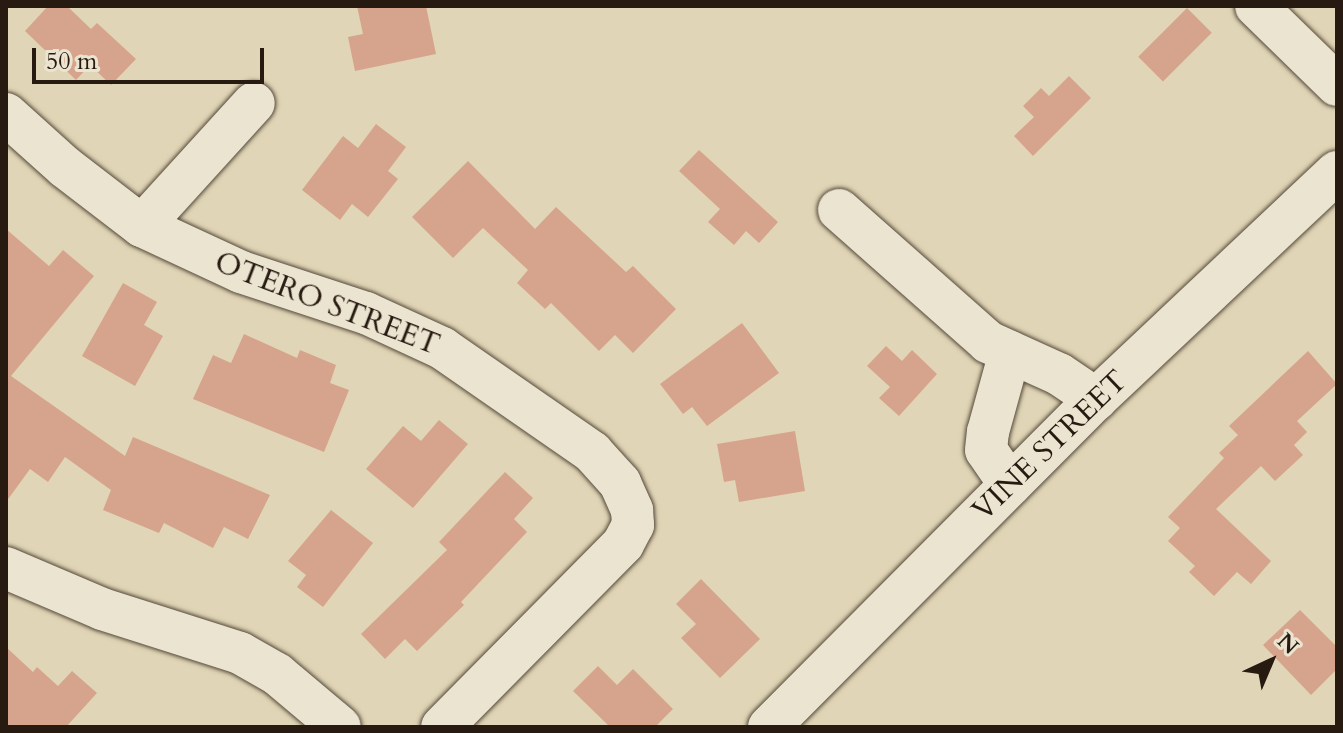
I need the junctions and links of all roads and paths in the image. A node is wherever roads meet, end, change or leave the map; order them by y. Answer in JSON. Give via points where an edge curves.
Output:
{"nodes":[{"id":1,"x":1256,"y":6,"type":"edge"},
{"id":2,"x":1337,"y":85,"type":"edge"},
{"id":3,"x":254,"y":103,"type":"dead end"},
{"id":4,"x":6,"y":114,"type":"edge"},
{"id":5,"x":1337,"y":172,"type":"edge"},
{"id":6,"x":839,"y":210,"type":"dead end"},
{"id":7,"x":142,"y":226,"type":"junction"},
{"id":8,"x":1010,"y":352,"type":"junction"},
{"id":9,"x":1096,"y":399,"type":"junction"},
{"id":10,"x":1010,"y":485,"type":"junction"},
{"id":11,"x":6,"y":568,"type":"edge"},
{"id":12,"x":340,"y":727,"type":"edge"},
{"id":13,"x":442,"y":727,"type":"edge"},
{"id":14,"x":769,"y":727,"type":"edge"}],
"edges":[{"from":1,"to":2,"type":"street"},
{"from":3,"to":7,"type":"street"},
{"from":4,"to":7,"type":"street","name":"OTERO STREET"},
{"from":5,"to":9,"type":"street","name":"VINE STREET"},
{"from":6,"to":8,"type":"street","via":[[988,342]]},
{"from":7,"to":13,"type":"street","name":"OTERO STREET","via":[[241,272],[366,313],[442,348],[592,452],[620,483],[633,525],[623,544]]},
{"from":8,"to":9,"type":"street","via":[[1059,374]]},
{"from":8,"to":10,"type":"street","via":[[986,450]]},
{"from":9,"to":10,"type":"street","name":"VINE STREET"},
{"from":10,"to":14,"type":"street","name":"VINE STREET"},
{"from":11,"to":12,"type":"street","via":[[102,609],[240,653],[277,674]]}]}
